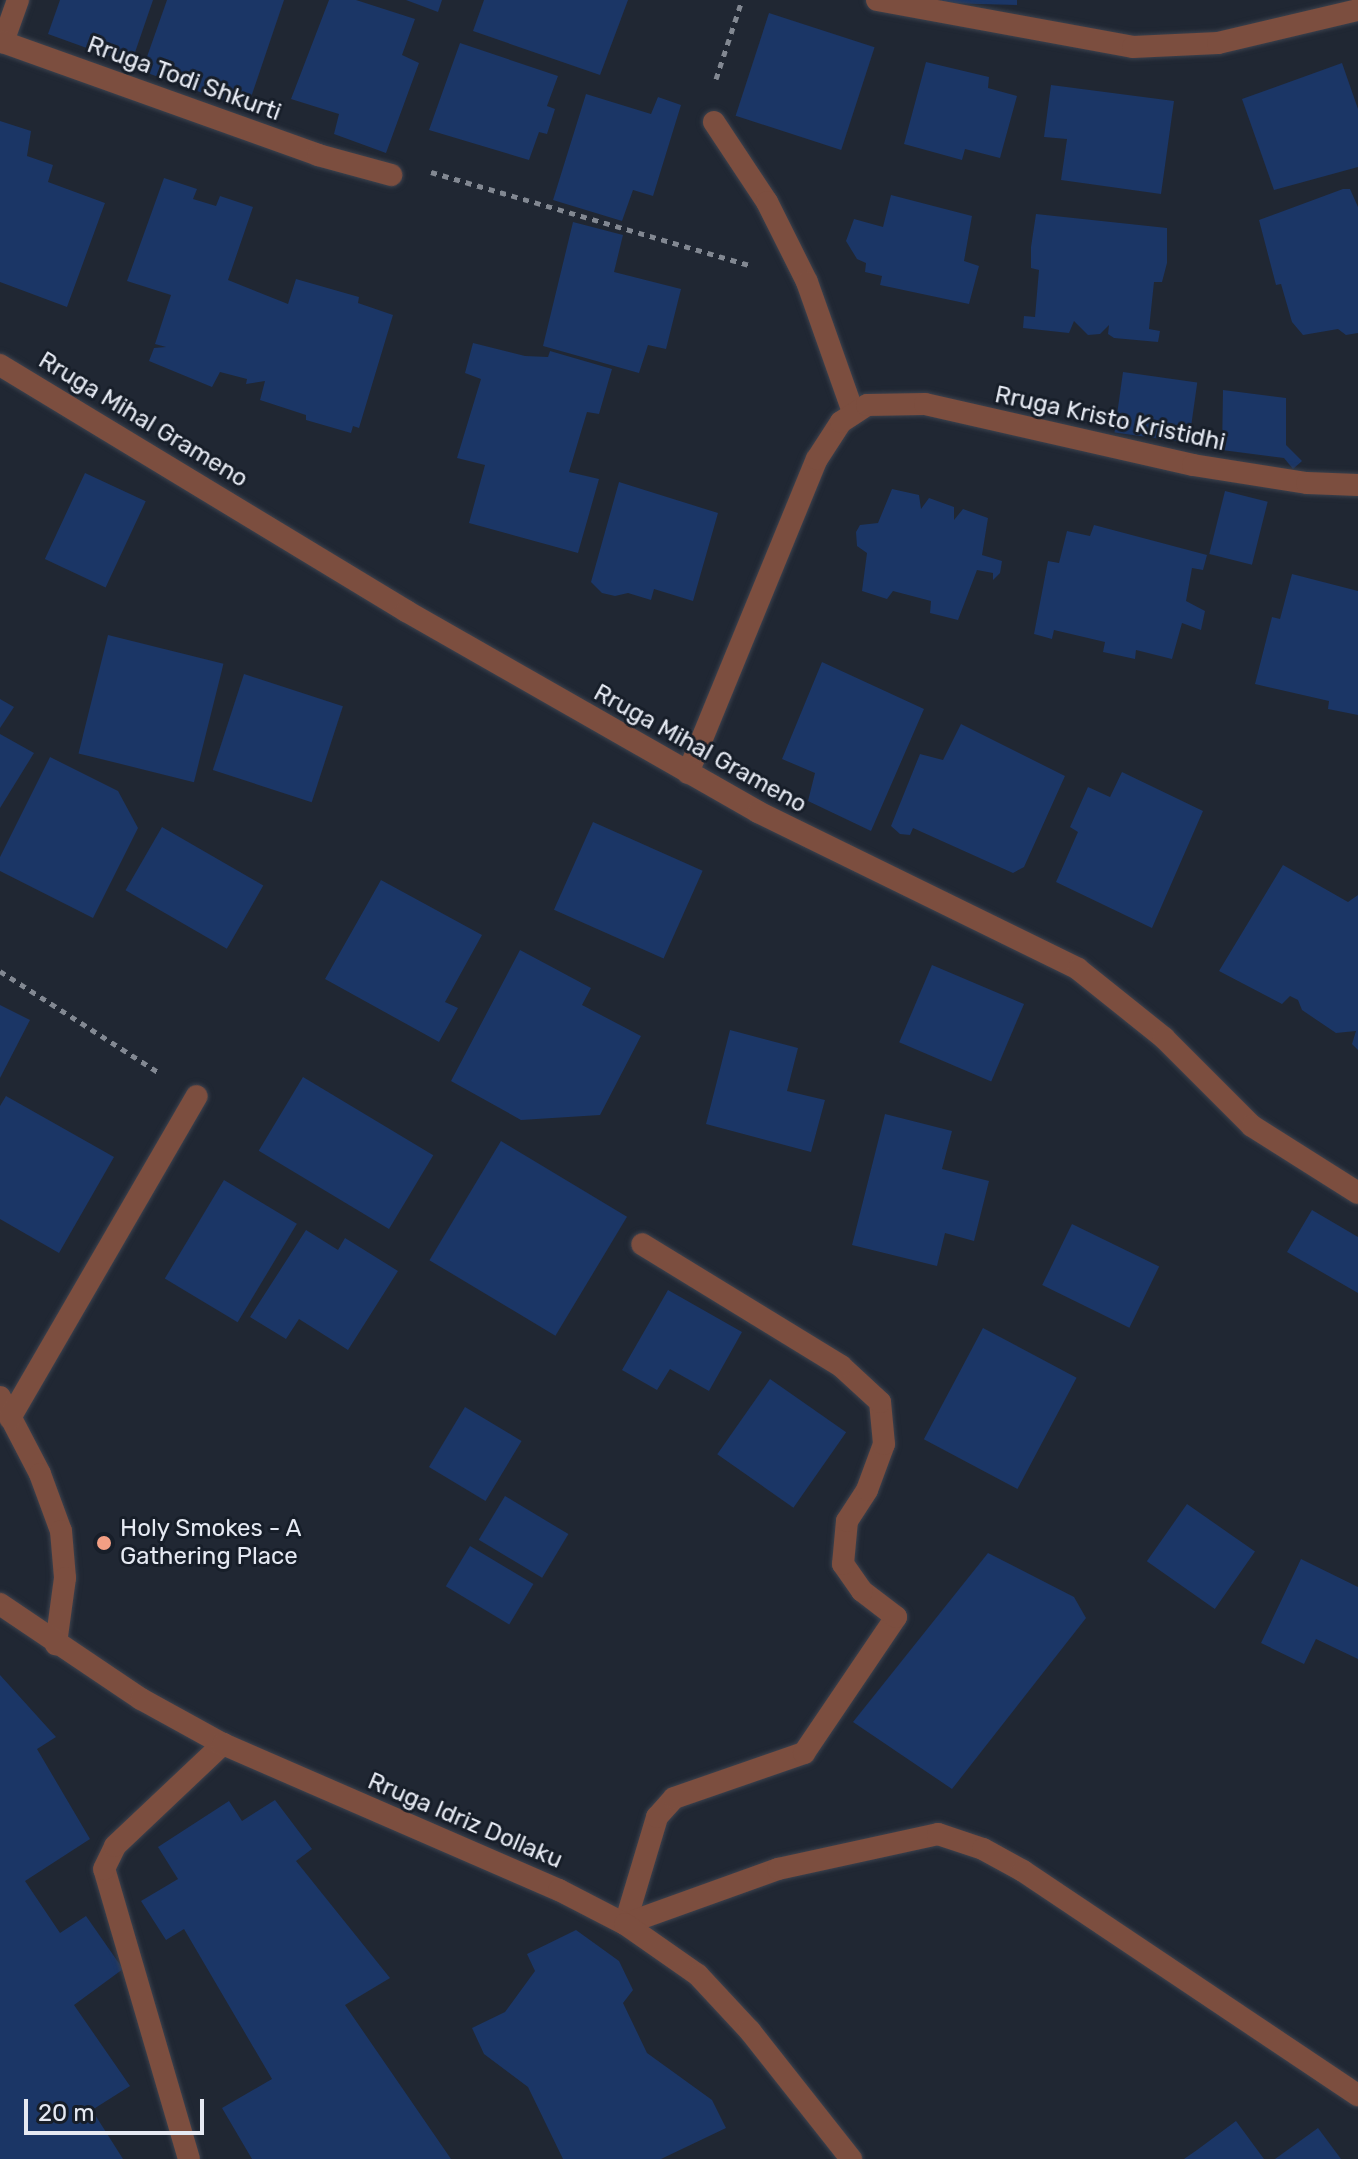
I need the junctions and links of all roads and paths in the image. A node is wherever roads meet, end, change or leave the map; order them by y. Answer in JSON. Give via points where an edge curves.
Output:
{"nodes":[{"id":1,"x":18,"y":0,"type":"edge"},
{"id":2,"x":742,"y":0,"type":"edge"},
{"id":3,"x":877,"y":0,"type":"edge"},
{"id":4,"x":1358,"y":10,"type":"edge"},
{"id":5,"x":714,"y":122,"type":"joint"},
{"id":6,"x":391,"y":175,"type":"joint"},
{"id":7,"x":807,"y":282,"type":"junction"},
{"id":8,"x":0,"y":365,"type":"edge"},
{"id":9,"x":853,"y":412,"type":"junction"},
{"id":10,"x":1358,"y":485,"type":"edge"},
{"id":11,"x":688,"y":773,"type":"junction"},
{"id":12,"x":0,"y":971,"type":"edge"},
{"id":13,"x":197,"y":1096,"type":"joint"},
{"id":14,"x":1358,"y":1193,"type":"edge"},
{"id":15,"x":642,"y":1244,"type":"dead end"},
{"id":16,"x":0,"y":1397,"type":"edge"},
{"id":17,"x":10,"y":1418,"type":"junction"},
{"id":18,"x":0,"y":1604,"type":"edge"},
{"id":19,"x":56,"y":1644,"type":"junction"},
{"id":20,"x":223,"y":1744,"type":"junction"},
{"id":21,"x":625,"y":1924,"type":"junction"},
{"id":22,"x":1358,"y":2095,"type":"edge"},
{"id":23,"x":189,"y":2159,"type":"edge"},
{"id":24,"x":851,"y":2159,"type":"edge"}],
"edges":[{"from":1,"to":6,"type":"street","name":"Rruga Todi Shkurti","via":[[3,42],[318,155]]},
{"from":2,"to":5,"type":"path","via":[[712,93]]},
{"from":3,"to":4,"type":"street","via":[[1149,47],[1218,43]]},
{"from":5,"to":7,"type":"street","via":[[767,202]]},
{"from":6,"to":7,"type":"path","via":[[421,170]]},
{"from":7,"to":9,"type":"street"},
{"from":8,"to":11,"type":"street","name":"Rruga Mihal Grameno","via":[[406,611]]},
{"from":9,"to":10,"type":"street","name":"Rruga Kristo Kristidhi","via":[[882,403],[925,404],[1193,465],[1307,483]]},
{"from":9,"to":11,"type":"street","via":[[833,431],[806,482]]},
{"from":11,"to":14,"type":"street","name":"Rruga Mihal Grameno","via":[[821,846],[1078,969],[1164,1038],[1252,1126]]},
{"from":12,"to":13,"type":"path"},
{"from":13,"to":17,"type":"street"},
{"from":15,"to":21,"type":"street","via":[[841,1366],[880,1402],[884,1444],[867,1490],[847,1521],[843,1564],[862,1591],[896,1617],[804,1753],[674,1798],[657,1817]]},
{"from":16,"to":17,"type":"street"},
{"from":17,"to":19,"type":"street","via":[[40,1474],[61,1531],[65,1578]]},
{"from":18,"to":19,"type":"street","name":"Rruga Idriz Dollaku"},
{"from":19,"to":20,"type":"street","name":"Rruga Idriz Dollaku"},
{"from":20,"to":21,"type":"street","name":"Rruga Idriz Dollaku","via":[[559,1890]]},
{"from":20,"to":23,"type":"street","via":[[115,1846],[104,1869]]},
{"from":21,"to":22,"type":"street","via":[[778,1869],[938,1834],[983,1849],[1023,1871]]},
{"from":21,"to":24,"type":"street","name":"Rruga Idriz Dollaku","via":[[698,1975],[750,2031]]}]}
